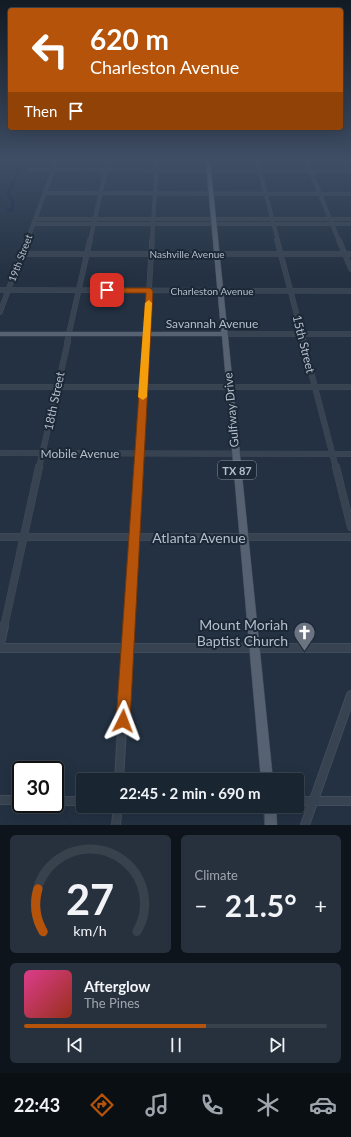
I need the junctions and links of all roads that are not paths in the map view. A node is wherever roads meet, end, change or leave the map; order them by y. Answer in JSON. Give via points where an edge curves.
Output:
{"nodes":[{"id":1,"x":43,"y":198,"type":"edge"},
{"id":2,"x":99,"y":198,"type":"edge"},
{"id":3,"x":155,"y":198,"type":"edge"},
{"id":4,"x":211,"y":198,"type":"edge"},
{"id":5,"x":267,"y":198,"type":"edge"},
{"id":6,"x":322,"y":198,"type":"edge"},
{"id":7,"x":36,"y":219,"type":"junction"},
{"id":8,"x":330,"y":219,"type":"junction"},
{"id":9,"x":351,"y":219,"type":"edge"},
{"id":10,"x":94,"y":221,"type":"junction"},
{"id":11,"x":154,"y":222,"type":"junction"},
{"id":12,"x":213,"y":222,"type":"junction"},
{"id":13,"x":273,"y":222,"type":"junction"},
{"id":14,"x":34,"y":224,"type":"junction"},
{"id":15,"x":332,"y":224,"type":"junction"},
{"id":16,"x":351,"y":224,"type":"edge"},
{"id":17,"x":22,"y":254,"type":"junction"},
{"id":18,"x":87,"y":254,"type":"junction"},
{"id":19,"x":152,"y":254,"type":"junction"},
{"id":20,"x":217,"y":254,"type":"junction"},
{"id":21,"x":282,"y":254,"type":"junction"},
{"id":22,"x":345,"y":254,"type":"junction"},
{"id":23,"x":351,"y":254,"type":"edge"},
{"id":24,"x":351,"y":269,"type":"edge"},
{"id":25,"x":0,"y":290,"type":"edge"},
{"id":26,"x":8,"y":290,"type":"junction"},
{"id":27,"x":79,"y":290,"type":"junction"},
{"id":28,"x":150,"y":291,"type":"junction"},
{"id":29,"x":220,"y":291,"type":"junction"},
{"id":30,"x":291,"y":291,"type":"junction"},
{"id":31,"x":351,"y":291,"type":"edge"},
{"id":32,"x":0,"y":312,"type":"edge"},
{"id":33,"x":0,"y":334,"type":"edge"},
{"id":34,"x":69,"y":334,"type":"junction"},
{"id":35,"x":147,"y":334,"type":"junction"},
{"id":36,"x":224,"y":334,"type":"junction"},
{"id":37,"x":302,"y":334,"type":"junction"},
{"id":38,"x":351,"y":334,"type":"edge"},
{"id":39,"x":0,"y":387,"type":"edge"},
{"id":40,"x":57,"y":387,"type":"junction"},
{"id":41,"x":144,"y":387,"type":"junction"},
{"id":42,"x":229,"y":388,"type":"junction"},
{"id":43,"x":316,"y":388,"type":"junction"},
{"id":44,"x":351,"y":388,"type":"edge"},
{"id":45,"x":0,"y":453,"type":"edge"},
{"id":46,"x":43,"y":453,"type":"junction"},
{"id":47,"x":139,"y":453,"type":"junction"},
{"id":48,"x":236,"y":453,"type":"junction"},
{"id":49,"x":332,"y":454,"type":"junction"},
{"id":50,"x":351,"y":454,"type":"edge"},
{"id":51,"x":351,"y":527,"type":"edge"},
{"id":52,"x":0,"y":537,"type":"edge"},
{"id":53,"x":24,"y":537,"type":"junction"},
{"id":54,"x":134,"y":537,"type":"junction"},
{"id":55,"x":351,"y":537,"type":"edge"},
{"id":56,"x":244,"y":538,"type":"junction"},
{"id":57,"x":0,"y":643,"type":"edge"},
{"id":58,"x":128,"y":647,"type":"junction"},
{"id":59,"x":0,"y":648,"type":"edge"},
{"id":60,"x":254,"y":648,"type":"junction"},
{"id":61,"x":351,"y":648,"type":"edge"},
{"id":62,"x":351,"y":695,"type":"edge"},
{"id":63,"x":119,"y":773,"type":"edge"},
{"id":64,"x":266,"y":773,"type":"edge"},
{"id":65,"x":0,"y":800,"type":"edge"},
{"id":66,"x":12,"y":800,"type":"edge"},
{"id":67,"x":315,"y":800,"type":"junction"},
{"id":68,"x":64,"y":801,"type":"edge"},
{"id":69,"x":76,"y":801,"type":"edge"},
{"id":70,"x":304,"y":801,"type":"edge"},
{"id":71,"x":351,"y":801,"type":"edge"},
{"id":72,"x":117,"y":813,"type":"edge"},
{"id":73,"x":270,"y":813,"type":"edge"},
{"id":74,"x":116,"y":825,"type":"edge"},
{"id":75,"x":271,"y":825,"type":"edge"},
{"id":76,"x":305,"y":825,"type":"edge"}],
"edges":[{"from":1,"to":7,"type":"street","name":"19th Street"},
{"from":2,"to":10,"type":"street","name":"18th Street"},
{"from":3,"to":11,"type":"street"},
{"from":4,"to":12,"type":"main road","name":"Gulfway Drive","number":"TX 87"},
{"from":5,"to":13,"type":"street","name":"15th Street"},
{"from":6,"to":8,"type":"street"},
{"from":7,"to":10,"type":"street"},
{"from":7,"to":14,"type":"street","name":"19th Street"},
{"from":8,"to":9,"type":"street"},
{"from":8,"to":13,"type":"street"},
{"from":8,"to":15,"type":"street"},
{"from":10,"to":11,"type":"street"},
{"from":10,"to":14,"type":"street"},
{"from":10,"to":18,"type":"street","name":"18th Street"},
{"from":11,"to":12,"type":"street"},
{"from":11,"to":19,"type":"street"},
{"from":12,"to":13,"type":"street"},
{"from":12,"to":20,"type":"main road","name":"Gulfway Drive","number":"TX 87"},
{"from":13,"to":15,"type":"street"},
{"from":13,"to":21,"type":"street","name":"15th Street"},
{"from":14,"to":17,"type":"street","name":"19th Street"},
{"from":15,"to":16,"type":"street"},
{"from":15,"to":22,"type":"street"},
{"from":17,"to":18,"type":"street","name":"Nashville Avenue"},
{"from":17,"to":26,"type":"street","name":"19th Street"},
{"from":18,"to":19,"type":"street","name":"Nashville Avenue"},
{"from":18,"to":27,"type":"street","name":"18th Street"},
{"from":19,"to":20,"type":"street","name":"Nashville Avenue"},
{"from":19,"to":28,"type":"street"},
{"from":20,"to":21,"type":"street","name":"Nashville Avenue"},
{"from":20,"to":29,"type":"main road","name":"Gulfway Drive","number":"TX 87"},
{"from":21,"to":22,"type":"street","name":"Nashville Avenue"},
{"from":21,"to":30,"type":"street","name":"15th Street"},
{"from":22,"to":23,"type":"street","name":"Nashville Avenue"},
{"from":22,"to":24,"type":"street"},
{"from":25,"to":26,"type":"street","name":"Charleston Avenue"},
{"from":26,"to":27,"type":"street","name":"Charleston Avenue"},
{"from":26,"to":32,"type":"street","name":"19th Street"},
{"from":27,"to":28,"type":"street","name":"Charleston Avenue"},
{"from":27,"to":34,"type":"street","name":"18th Street"},
{"from":28,"to":29,"type":"street","name":"Charleston Avenue"},
{"from":28,"to":35,"type":"street"},
{"from":29,"to":30,"type":"street","name":"Charleston Avenue"},
{"from":29,"to":36,"type":"main road","name":"Gulfway Drive","number":"TX 87"},
{"from":30,"to":31,"type":"street","name":"Charleston Avenue"},
{"from":30,"to":37,"type":"street","name":"15th Street"},
{"from":33,"to":34,"type":"main road","name":"Savannah Avenue"},
{"from":34,"to":35,"type":"main road","name":"Savannah Avenue"},
{"from":34,"to":40,"type":"street","name":"18th Street"},
{"from":35,"to":36,"type":"main road","name":"Savannah Avenue"},
{"from":35,"to":41,"type":"street"},
{"from":36,"to":37,"type":"street","name":"Savannah Avenue"},
{"from":36,"to":42,"type":"main road","name":"Gulfway Drive","number":"TX 87"},
{"from":37,"to":38,"type":"street","name":"Savannah Avenue"},
{"from":37,"to":43,"type":"street","name":"15th Street"},
{"from":39,"to":40,"type":"street"},
{"from":40,"to":41,"type":"street"},
{"from":40,"to":46,"type":"street","name":"18th Street"},
{"from":41,"to":42,"type":"street"},
{"from":41,"to":47,"type":"street"},
{"from":42,"to":43,"type":"street"},
{"from":42,"to":48,"type":"main road","name":"Gulfway Drive","number":"TX 87"},
{"from":43,"to":44,"type":"street"},
{"from":43,"to":49,"type":"street","name":"15th Street"},
{"from":45,"to":46,"type":"street","name":"Mobile Avenue"},
{"from":46,"to":47,"type":"street","name":"Mobile Avenue"},
{"from":46,"to":53,"type":"street","name":"18th Street"},
{"from":47,"to":48,"type":"street","name":"Mobile Avenue"},
{"from":47,"to":54,"type":"street"},
{"from":48,"to":49,"type":"street","name":"Mobile Avenue"},
{"from":48,"to":56,"type":"main road","name":"Gulfway Drive","number":"TX 87"},
{"from":49,"to":50,"type":"street","name":"Mobile Avenue"},
{"from":49,"to":51,"type":"street","name":"15th Street"},
{"from":52,"to":53,"type":"street","name":"Atlanta Avenue"},
{"from":53,"to":54,"type":"street","name":"Atlanta Avenue"},
{"from":53,"to":57,"type":"street","name":"18th Street"},
{"from":54,"to":56,"type":"street","name":"Atlanta Avenue"},
{"from":54,"to":58,"type":"street"},
{"from":55,"to":56,"type":"street","name":"Atlanta Avenue"},
{"from":56,"to":60,"type":"main road","name":"Gulfway Drive","number":"TX 87"},
{"from":58,"to":59,"type":"street"},
{"from":58,"to":60,"type":"street"},
{"from":58,"to":63,"type":"street"},
{"from":60,"to":61,"type":"street"},
{"from":60,"to":64,"type":"main road","name":"Gulfway Drive","number":"TX 87"},
{"from":62,"to":67,"type":"street"},
{"from":65,"to":66,"type":"street"},
{"from":67,"to":70,"type":"street"},
{"from":67,"to":71,"type":"street"},
{"from":67,"to":76,"type":"street"},
{"from":68,"to":69,"type":"street"},
{"from":72,"to":74,"type":"street"},
{"from":73,"to":75,"type":"main road"}]}
